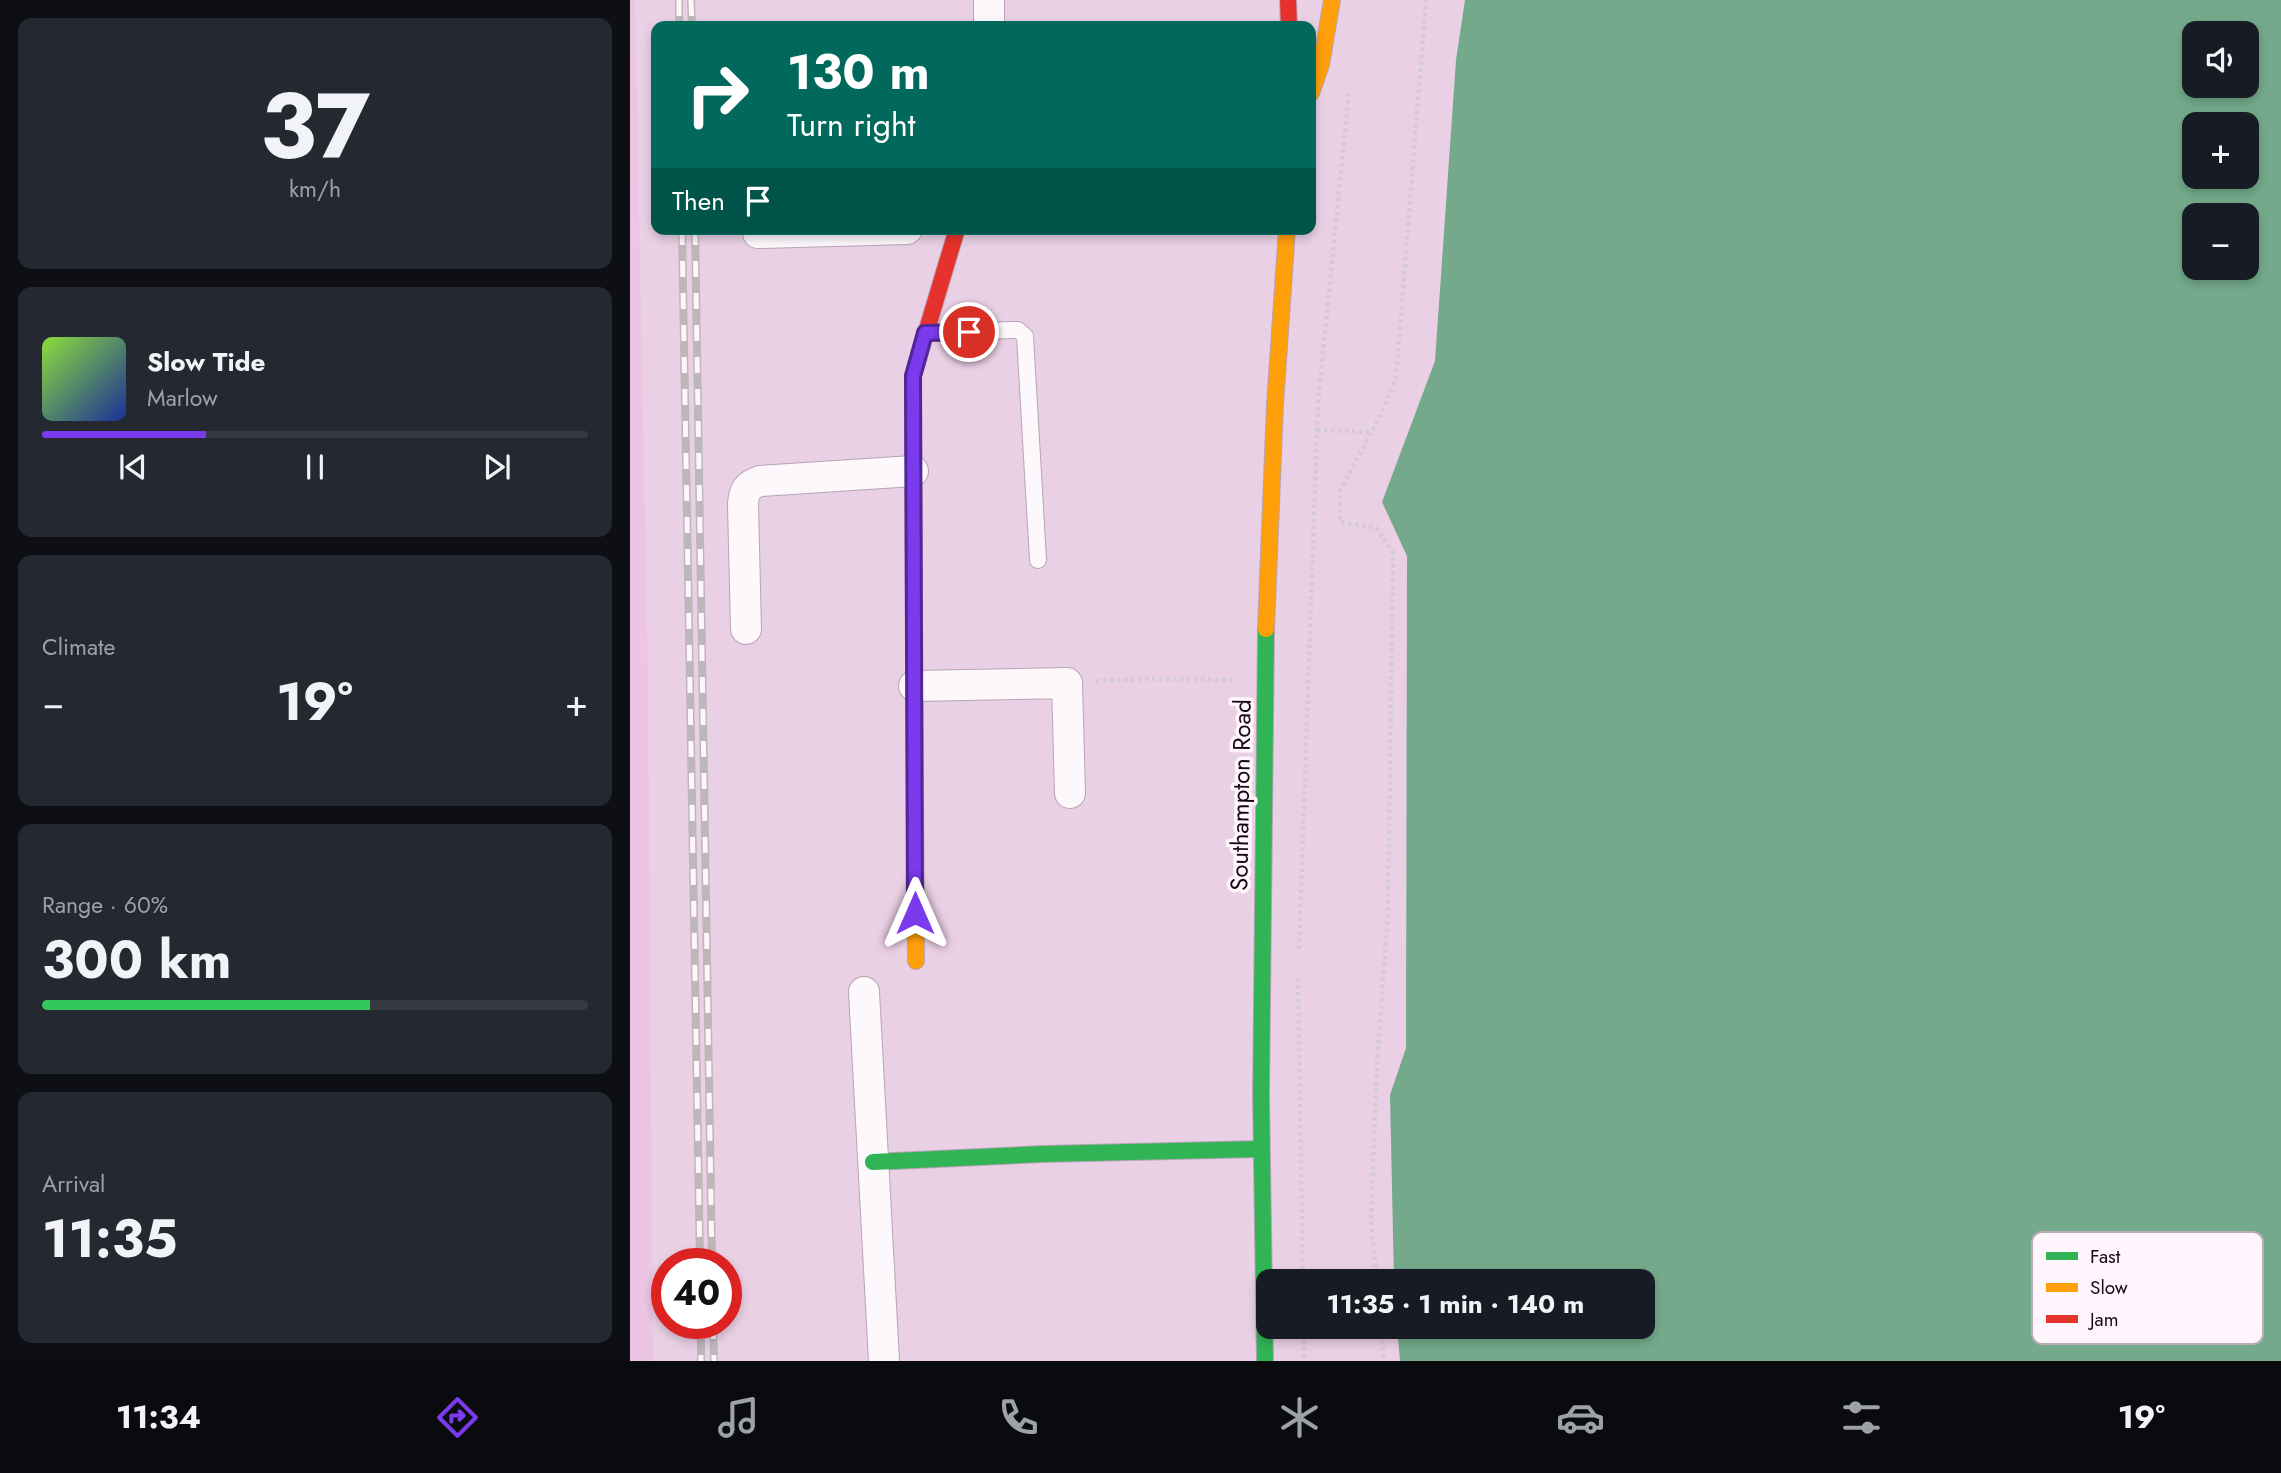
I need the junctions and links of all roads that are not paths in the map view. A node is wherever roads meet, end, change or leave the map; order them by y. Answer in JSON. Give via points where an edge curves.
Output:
{"nodes":[{"id":1,"x":989,"y":0,"type":"edge"},
{"id":2,"x":1288,"y":0,"type":"edge"},
{"id":3,"x":1332,"y":0,"type":"edge"},
{"id":4,"x":989,"y":21,"type":"edge"},
{"id":5,"x":1289,"y":21,"type":"edge"},
{"id":6,"x":1316,"y":79,"type":"edge"},
{"id":7,"x":955,"y":235,"type":"edge"},
{"id":8,"x":1286,"y":235,"type":"edge"},
{"id":9,"x":925,"y":333,"type":"junction"},
{"id":10,"x":913,"y":471,"type":"junction"},
{"id":11,"x":1038,"y":559,"type":"dead end"},
{"id":12,"x":746,"y":629,"type":"dead end"},
{"id":13,"x":914,"y":686,"type":"junction"},
{"id":14,"x":1070,"y":793,"type":"dead end"},
{"id":15,"x":916,"y":961,"type":"dead end"},
{"id":16,"x":864,"y":992,"type":"dead end"},
{"id":17,"x":1261,"y":1149,"type":"junction"},
{"id":18,"x":873,"y":1162,"type":"junction"},
{"id":19,"x":884,"y":1361,"type":"edge"},
{"id":20,"x":1265,"y":1361,"type":"edge"}],
"edges":[{"from":1,"to":4,"type":"street"},
{"from":2,"to":5,"type":"main road"},
{"from":3,"to":6,"type":"main road"},
{"from":7,"to":9,"type":"main road"},
{"from":8,"to":17,"type":"main road","name":"Southampton Road","via":[[1278,336],[1263,768]]},
{"from":9,"to":10,"type":"main road","via":[[913,376]]},
{"from":9,"to":11,"type":"lane","via":[[1018,330],[1025,336]]},
{"from":10,"to":12,"type":"street","via":[[751,484],[743,504]]},
{"from":10,"to":13,"type":"main road"},
{"from":13,"to":14,"type":"street","via":[[1067,683]]},
{"from":13,"to":15,"type":"main road"},
{"from":16,"to":18,"type":"street"},
{"from":17,"to":18,"type":"main road"},
{"from":17,"to":20,"type":"main road","name":"Southampton Road"},
{"from":18,"to":19,"type":"street"}]}
